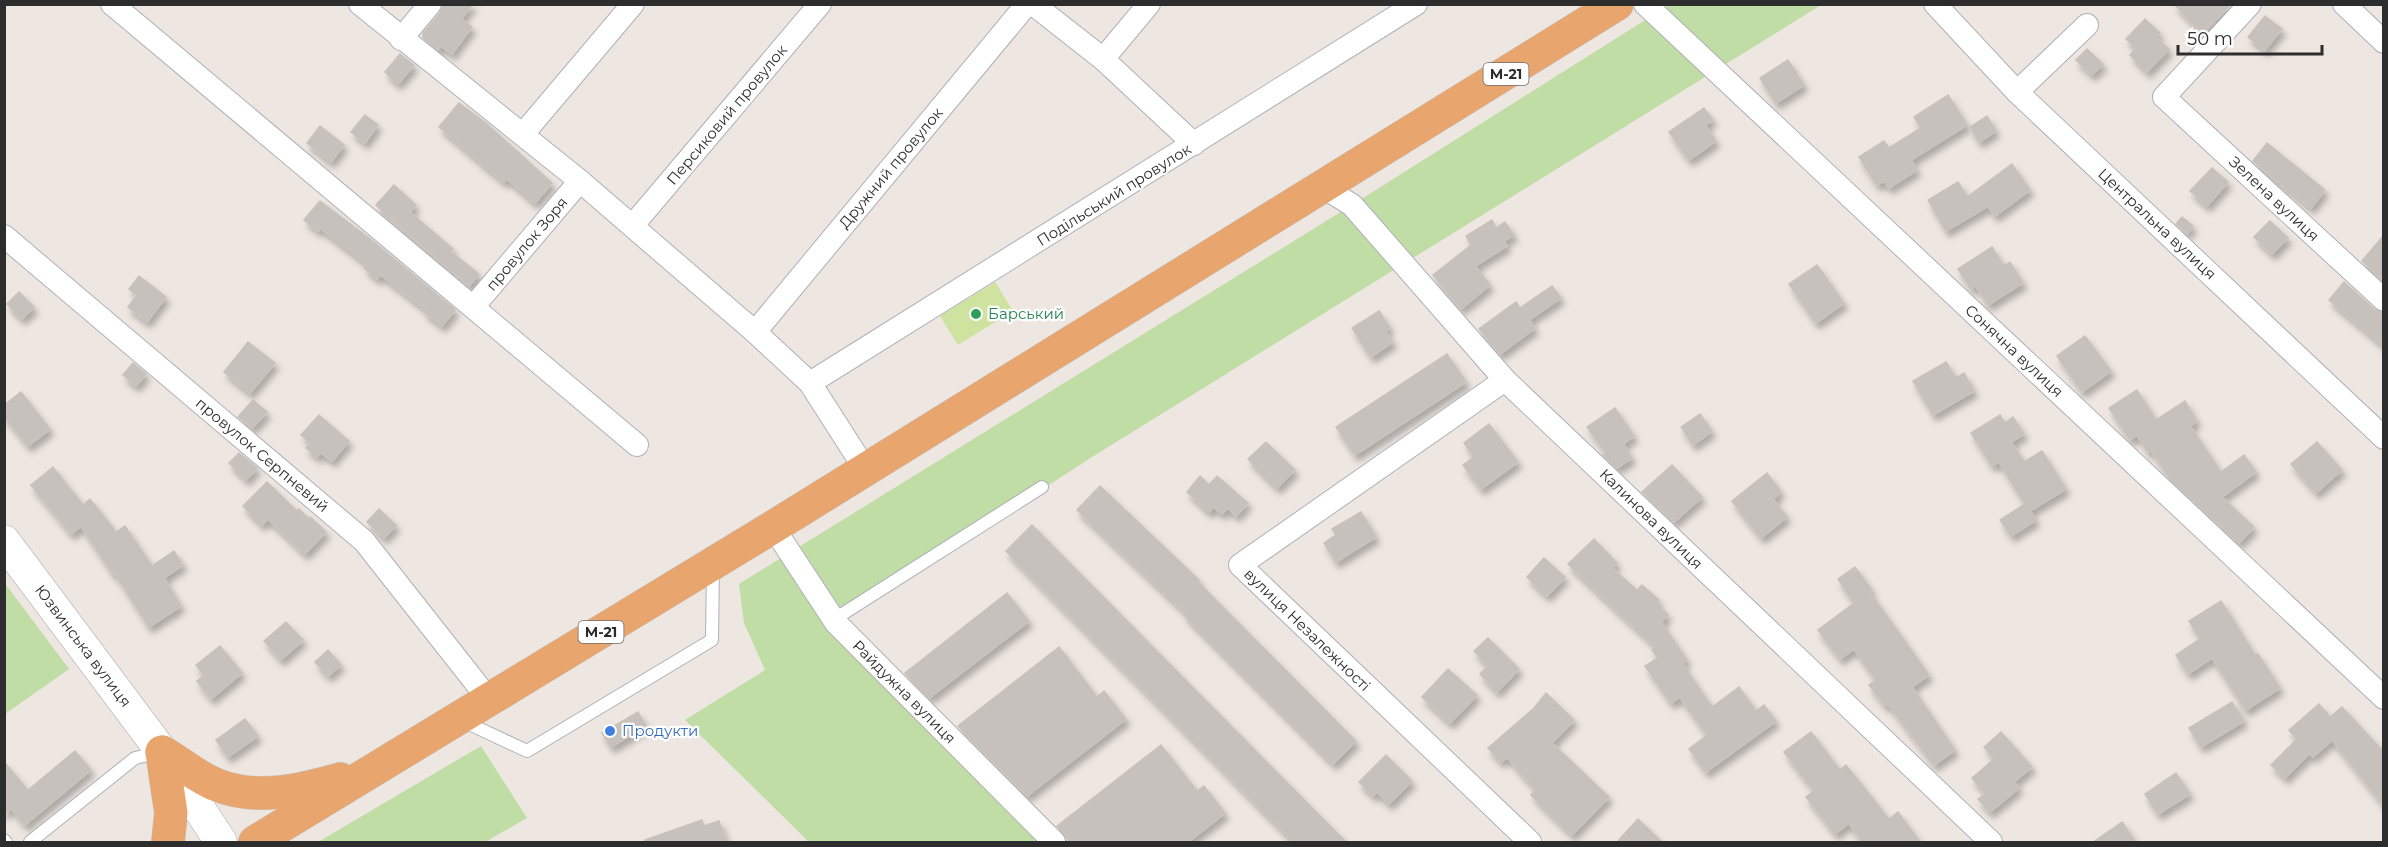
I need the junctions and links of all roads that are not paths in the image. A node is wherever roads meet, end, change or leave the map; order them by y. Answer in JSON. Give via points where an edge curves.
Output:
{"nodes":[{"id":1,"x":112,"y":4,"type":"edge"},
{"id":2,"x":360,"y":4,"type":"edge"},
{"id":3,"x":430,"y":4,"type":"edge"},
{"id":4,"x":633,"y":4,"type":"edge"},
{"id":5,"x":820,"y":4,"type":"edge"},
{"id":6,"x":1028,"y":4,"type":"edge"},
{"id":7,"x":1033,"y":4,"type":"edge"},
{"id":8,"x":1149,"y":4,"type":"edge"},
{"id":9,"x":1416,"y":4,"type":"edge"},
{"id":10,"x":1617,"y":4,"type":"edge"},
{"id":11,"x":1645,"y":4,"type":"edge"},
{"id":12,"x":1935,"y":4,"type":"edge"},
{"id":13,"x":2250,"y":4,"type":"edge"},
{"id":14,"x":2344,"y":4,"type":"edge"},
{"id":15,"x":2087,"y":25,"type":"dead end"},
{"id":16,"x":401,"y":39,"type":"junction"},
{"id":17,"x":2384,"y":42,"type":"edge"},
{"id":18,"x":1102,"y":59,"type":"junction"},
{"id":19,"x":2018,"y":92,"type":"junction"},
{"id":20,"x":523,"y":134,"type":"junction"},
{"id":21,"x":1194,"y":144,"type":"junction"},
{"id":22,"x":580,"y":181,"type":"junction"},
{"id":23,"x":1323,"y":187,"type":"junction"},
{"id":24,"x":633,"y":225,"type":"junction"},
{"id":25,"x":4,"y":236,"type":"edge"},
{"id":26,"x":2384,"y":300,"type":"edge"},
{"id":27,"x":473,"y":307,"type":"junction"},
{"id":28,"x":755,"y":332,"type":"junction"},
{"id":29,"x":1504,"y":380,"type":"junction"},
{"id":30,"x":810,"y":383,"type":"junction"},
{"id":31,"x":2384,"y":438,"type":"edge"},
{"id":32,"x":638,"y":445,"type":"dead end"},
{"id":33,"x":865,"y":469,"type":"junction"},
{"id":34,"x":1042,"y":487,"type":"dead end"},
{"id":35,"x":773,"y":527,"type":"junction"},
{"id":36,"x":4,"y":541,"type":"edge"},
{"id":37,"x":713,"y":564,"type":"junction"},
{"id":38,"x":833,"y":620,"type":"junction"},
{"id":39,"x":2384,"y":698,"type":"edge"},
{"id":40,"x":490,"y":701,"type":"junction"},
{"id":41,"x":459,"y":719,"type":"junction"},
{"id":42,"x":162,"y":752,"type":"junction"},
{"id":43,"x":382,"y":767,"type":"junction"},
{"id":44,"x":30,"y":843,"type":"edge"},
{"id":45,"x":168,"y":843,"type":"edge"},
{"id":46,"x":221,"y":843,"type":"edge"},
{"id":47,"x":255,"y":843,"type":"edge"},
{"id":48,"x":1054,"y":843,"type":"edge"},
{"id":49,"x":1530,"y":843,"type":"edge"},
{"id":50,"x":1991,"y":843,"type":"edge"}],
"edges":[{"from":1,"to":27,"type":"street"},
{"from":2,"to":16,"type":"street"},
{"from":3,"to":16,"type":"street"},
{"from":4,"to":20,"type":"street"},
{"from":5,"to":24,"type":"street","name":"Персиковий провулок"},
{"from":6,"to":28,"type":"street","name":"Дружний провулок"},
{"from":7,"to":18,"type":"street"},
{"from":8,"to":18,"type":"street"},
{"from":9,"to":21,"type":"street","name":"Подільський провулок"},
{"from":10,"to":23,"type":"highway","number":"М-21"},
{"from":11,"to":39,"type":"street","name":"Сонячна вулиця"},
{"from":12,"to":19,"type":"street","name":"Центральна вулиця"},
{"from":13,"to":26,"type":"street","name":"Зелена вулиця","via":[[2164,98]]},
{"from":14,"to":17,"type":"street"},
{"from":15,"to":19,"type":"street"},
{"from":16,"to":20,"type":"street"},
{"from":18,"to":21,"type":"street"},
{"from":19,"to":31,"type":"street","name":"Центральна вулиця"},
{"from":20,"to":22,"type":"street"},
{"from":21,"to":30,"type":"street","name":"Подільський провулок"},
{"from":22,"to":24,"type":"street"},
{"from":22,"to":27,"type":"street","name":"провулок Зоря"},
{"from":23,"to":29,"type":"street","name":"Калинова вулиця","via":[[1352,205]]},
{"from":23,"to":33,"type":"highway","number":"М-21"},
{"from":24,"to":28,"type":"street"},
{"from":25,"to":40,"type":"street","name":"провулок Серпневий","via":[[364,541]]},
{"from":27,"to":32,"type":"street"},
{"from":28,"to":30,"type":"street"},
{"from":29,"to":49,"type":"street","name":"вулиця Незалежності","via":[[1240,566]]},
{"from":29,"to":50,"type":"street","name":"Калинова вулиця"},
{"from":30,"to":33,"type":"street"},
{"from":33,"to":35,"type":"highway","number":"М-21"},
{"from":34,"to":38,"type":"lane"},
{"from":35,"to":37,"type":"highway","number":"М-21"},
{"from":35,"to":38,"type":"street","name":"Райдужна вулиця"},
{"from":36,"to":42,"type":"main road","name":"Юзвинська вулиця"},
{"from":37,"to":40,"type":"highway","number":"М-21"},
{"from":37,"to":41,"type":"lane","via":[[712,640],[527,751]]},
{"from":38,"to":48,"type":"street","name":"Райдужна вулиця"},
{"from":40,"to":41,"type":"highway","number":"М-21"},
{"from":41,"to":43,"type":"highway","number":"М-21"},
{"from":42,"to":43,"type":"highway","via":[[217,785],[246,792],[303,790]]},
{"from":42,"to":44,"type":"lane","via":[[135,758]]},
{"from":42,"to":45,"type":"highway","via":[[171,813]]},
{"from":42,"to":46,"type":"main road","name":"Юзвинська вулиця"},
{"from":43,"to":47,"type":"highway","number":"М-21"}]}
